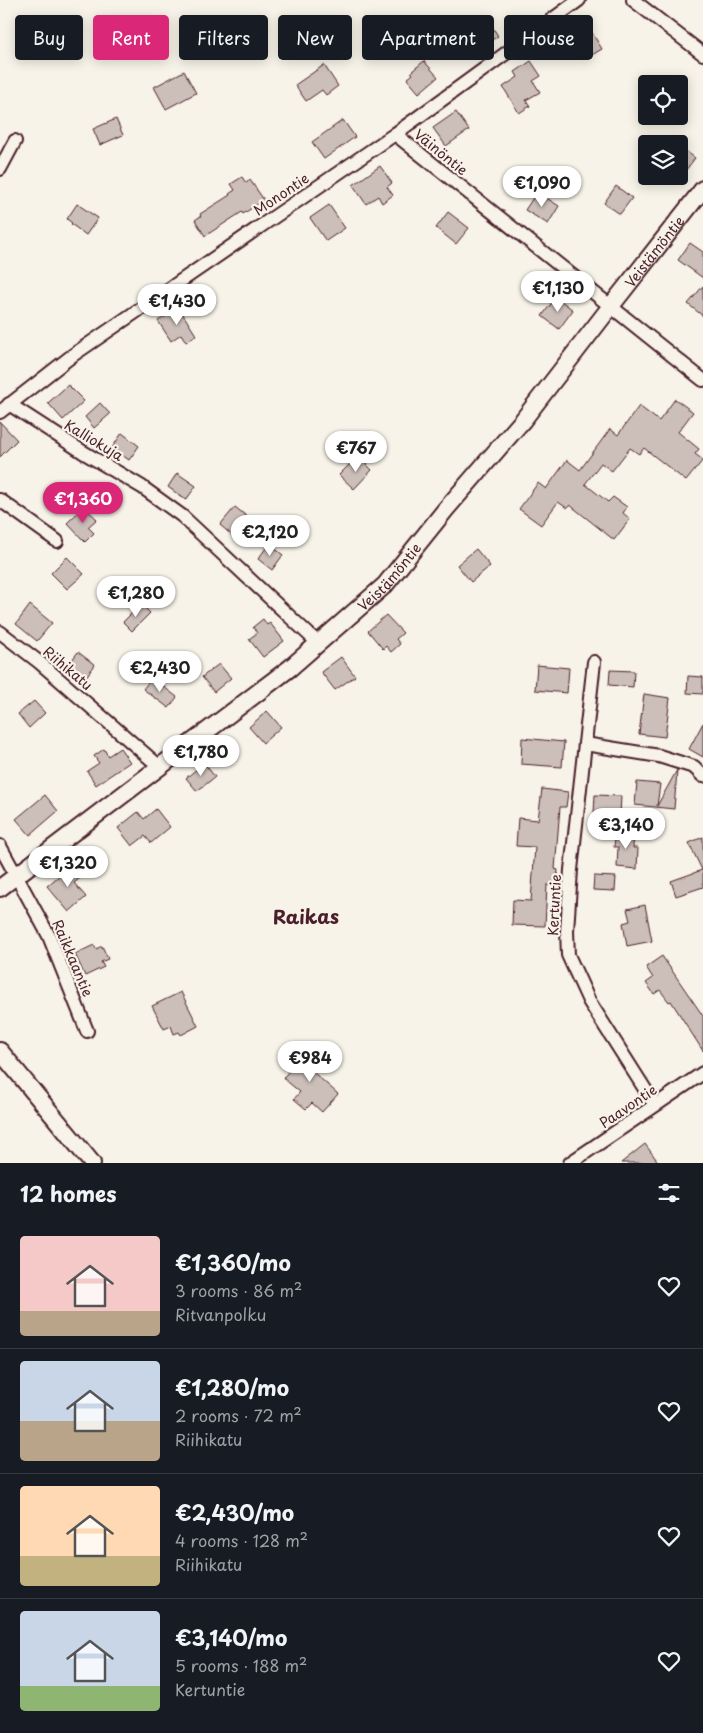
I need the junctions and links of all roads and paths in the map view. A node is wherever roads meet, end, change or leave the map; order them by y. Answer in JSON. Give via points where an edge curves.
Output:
{"nodes":[{"id":1,"x":579,"y":0,"type":"edge"},
{"id":2,"x":633,"y":0,"type":"edge"},
{"id":3,"x":703,"y":54,"type":"edge"},
{"id":4,"x":395,"y":134,"type":"junction"},
{"id":5,"x":15,"y":141,"type":"dead end"},
{"id":6,"x":0,"y":169,"type":"edge"},
{"id":7,"x":703,"y":189,"type":"edge"},
{"id":8,"x":611,"y":306,"type":"junction"},
{"id":9,"x":703,"y":380,"type":"edge"},
{"id":10,"x":5,"y":408,"type":"edge"},
{"id":11,"x":0,"y":500,"type":"edge"},
{"id":12,"x":57,"y":541,"type":"dead end"},
{"id":13,"x":0,"y":632,"type":"edge"},
{"id":14,"x":318,"y":644,"type":"junction"},
{"id":15,"x":594,"y":662,"type":"dead end"},
{"id":16,"x":585,"y":744,"type":"junction"},
{"id":17,"x":160,"y":767,"type":"junction"},
{"id":18,"x":703,"y":776,"type":"edge"},
{"id":19,"x":0,"y":846,"type":"edge"},
{"id":20,"x":17,"y":876,"type":"junction"},
{"id":21,"x":0,"y":888,"type":"edge"},
{"id":22,"x":87,"y":1031,"type":"dead end"},
{"id":23,"x":0,"y":1050,"type":"edge"},
{"id":24,"x":703,"y":1073,"type":"edge"},
{"id":25,"x":656,"y":1105,"type":"junction"},
{"id":26,"x":92,"y":1163,"type":"edge"},
{"id":27,"x":570,"y":1163,"type":"edge"}],
"edges":[{"from":1,"to":4,"type":"street","name":"Monontie"},
{"from":2,"to":3,"type":"street"},
{"from":4,"to":8,"type":"street","name":"Väinöntie"},
{"from":4,"to":10,"type":"street","name":"Monontie","via":[[73,355]]},
{"from":5,"to":6,"type":"street"},
{"from":7,"to":8,"type":"street","name":"Veistämöntie"},
{"from":8,"to":9,"type":"street","name":"Väinöntie"},
{"from":8,"to":14,"type":"street","name":"Veistämöntie","via":[[523,420],[446,508],[385,585]]},
{"from":10,"to":14,"type":"street","name":"Kalliokuja","via":[[142,487],[182,516]]},
{"from":11,"to":12,"type":"street"},
{"from":13,"to":17,"type":"street","name":"Riihikatu"},
{"from":14,"to":17,"type":"street","name":"Veistämöntie"},
{"from":15,"to":16,"type":"street","name":"Kertuntie"},
{"from":16,"to":18,"type":"street","via":[[659,756],[694,767]]},
{"from":16,"to":25,"type":"street","name":"Kertuntie","via":[[571,870],[568,955],[589,1001]]},
{"from":17,"to":20,"type":"street","name":"Veistämöntie"},
{"from":19,"to":20,"type":"street","name":"Raikkaantie"},
{"from":20,"to":21,"type":"street","name":"Veistämöntie"},
{"from":20,"to":22,"type":"street","name":"Raikkaantie","via":[[49,936]]},
{"from":23,"to":26,"type":"street"},
{"from":24,"to":25,"type":"street","name":"Paavontie"},
{"from":25,"to":27,"type":"street","name":"Paavontie"}]}
